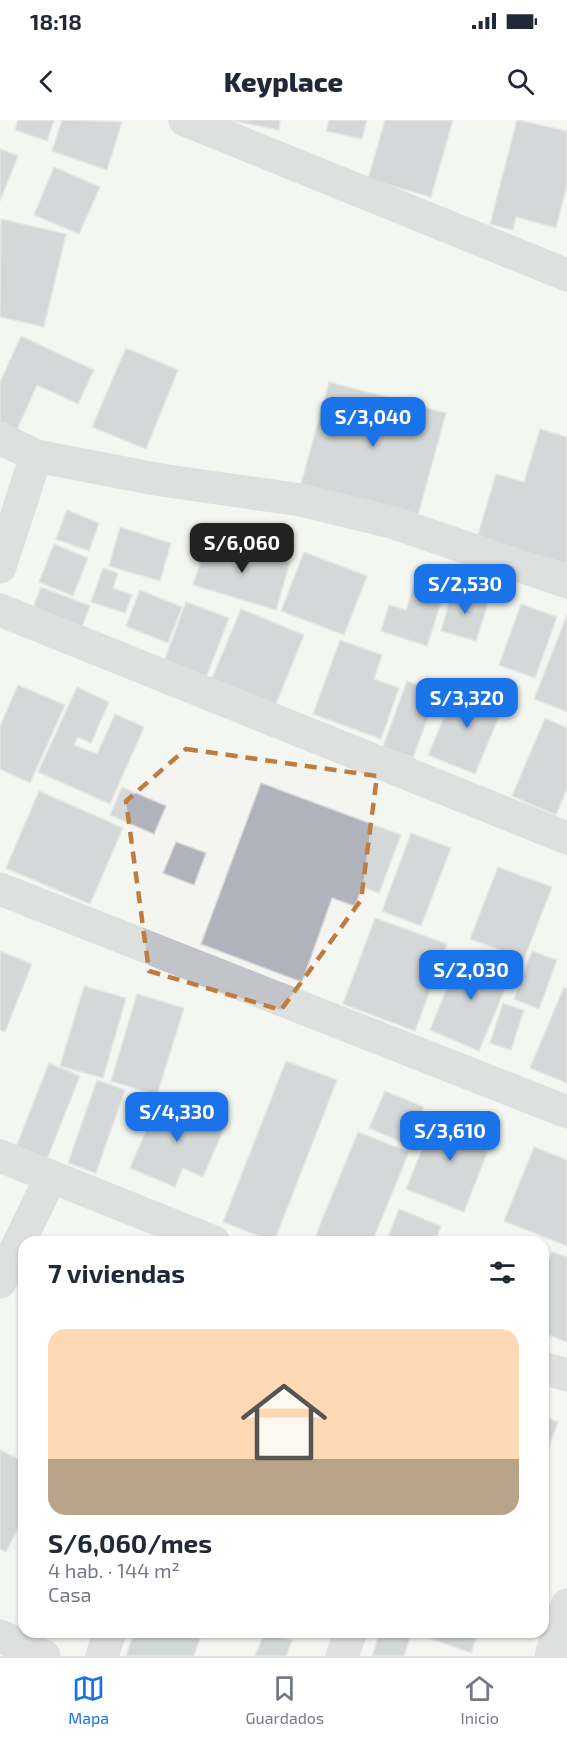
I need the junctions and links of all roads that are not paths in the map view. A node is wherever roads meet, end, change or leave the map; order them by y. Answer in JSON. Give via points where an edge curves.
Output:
{"nodes":[{"id":1,"x":185,"y":120,"type":"edge"},
{"id":2,"x":567,"y":275,"type":"edge"},
{"id":3,"x":0,"y":438,"type":"edge"},
{"id":4,"x":36,"y":456,"type":"junction"},
{"id":5,"x":0,"y":567,"type":"edge"},
{"id":6,"x":567,"y":582,"type":"edge"},
{"id":7,"x":0,"y":610,"type":"edge"},
{"id":8,"x":567,"y":838,"type":"edge"},
{"id":9,"x":0,"y":890,"type":"edge"},
{"id":10,"x":567,"y":1112,"type":"edge"},
{"id":11,"x":0,"y":1156,"type":"edge"},
{"id":12,"x":51,"y":1177,"type":"junction"},
{"id":13,"x":22,"y":1236,"type":"edge"},
{"id":14,"x":199,"y":1236,"type":"edge"},
{"id":15,"x":18,"y":1245,"type":"edge"},
{"id":16,"x":0,"y":1282,"type":"edge"},
{"id":17,"x":549,"y":1370,"type":"edge"},
{"id":18,"x":567,"y":1375,"type":"edge"},
{"id":19,"x":567,"y":1605,"type":"edge"},
{"id":20,"x":0,"y":1636,"type":"edge"},
{"id":21,"x":108,"y":1638,"type":"edge"},
{"id":22,"x":349,"y":1638,"type":"edge"},
{"id":23,"x":44,"y":1656,"type":"edge"},
{"id":24,"x":102,"y":1656,"type":"edge"},
{"id":25,"x":342,"y":1656,"type":"edge"},
{"id":26,"x":551,"y":1656,"type":"edge"}],
"edges":[{"from":1,"to":2,"type":"street"},
{"from":3,"to":4,"type":"street"},
{"from":4,"to":5,"type":"street"},
{"from":4,"to":6,"type":"street","via":[[161,480],[301,500],[391,522]]},
{"from":7,"to":8,"type":"street"},
{"from":9,"to":10,"type":"street"},
{"from":11,"to":12,"type":"street"},
{"from":12,"to":13,"type":"street"},
{"from":12,"to":14,"type":"street"},
{"from":15,"to":16,"type":"street"},
{"from":17,"to":18,"type":"street"},
{"from":19,"to":26,"type":"street"},
{"from":20,"to":23,"type":"street"},
{"from":21,"to":24,"type":"street"},
{"from":22,"to":25,"type":"street"}]}
